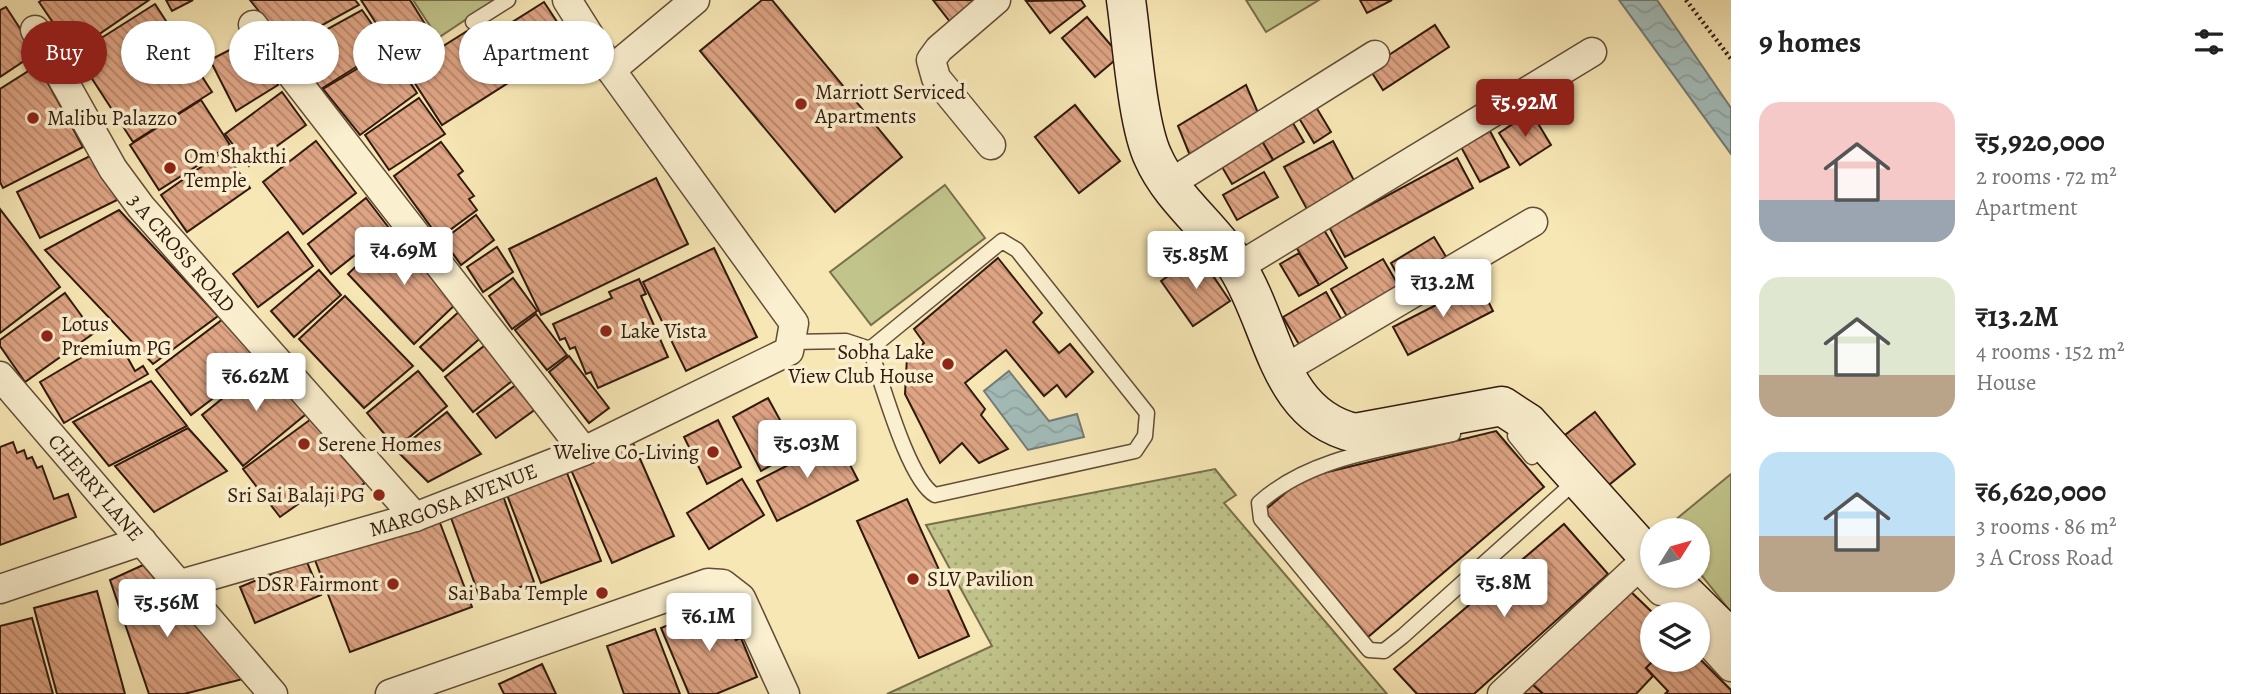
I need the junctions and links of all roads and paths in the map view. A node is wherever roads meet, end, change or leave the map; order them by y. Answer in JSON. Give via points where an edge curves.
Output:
{"nodes":[{"id":1,"x":508,"y":0,"type":"edge"},
{"id":2,"x":567,"y":0,"type":"edge"},
{"id":3,"x":695,"y":0,"type":"edge"},
{"id":4,"x":996,"y":0,"type":"edge"},
{"id":5,"x":1126,"y":0,"type":"edge"},
{"id":6,"x":1686,"y":0,"type":"edge"},
{"id":7,"x":475,"y":21,"type":"edge"},
{"id":8,"x":580,"y":21,"type":"edge"},
{"id":9,"x":1592,"y":52,"type":"dead end"},
{"id":10,"x":1375,"y":54,"type":"dead end"},
{"id":11,"x":1731,"y":59,"type":"edge"},
{"id":12,"x":614,"y":67,"type":"edge"},
{"id":13,"x":614,"y":73,"type":"edge"},
{"id":14,"x":65,"y":84,"type":"edge"},
{"id":15,"x":299,"y":84,"type":"edge"},
{"id":16,"x":991,"y":145,"type":"dead end"},
{"id":17,"x":1170,"y":184,"type":"junction"},
{"id":18,"x":1533,"y":222,"type":"dead end"},
{"id":19,"x":1238,"y":267,"type":"junction"},
{"id":20,"x":791,"y":342,"type":"junction"},
{"id":21,"x":870,"y":349,"type":"junction"},
{"id":22,"x":1283,"y":370,"type":"junction"},
{"id":23,"x":0,"y":376,"type":"edge"},
{"id":24,"x":1471,"y":429,"type":"dead end"},
{"id":25,"x":584,"y":451,"type":"junction"},
{"id":26,"x":1578,"y":479,"type":"junction"},
{"id":27,"x":415,"y":517,"type":"junction"},
{"id":28,"x":142,"y":541,"type":"junction"},
{"id":29,"x":1640,"y":548,"type":"edge"},
{"id":30,"x":181,"y":584,"type":"junction"},
{"id":31,"x":1679,"y":588,"type":"edge"},
{"id":32,"x":0,"y":590,"type":"edge"},
{"id":33,"x":1671,"y":602,"type":"edge"},
{"id":34,"x":1731,"y":639,"type":"edge"},
{"id":35,"x":1710,"y":644,"type":"edge"},
{"id":36,"x":1731,"y":667,"type":"edge"},
{"id":37,"x":273,"y":694,"type":"edge"},
{"id":38,"x":390,"y":694,"type":"edge"},
{"id":39,"x":785,"y":694,"type":"edge"},
{"id":40,"x":1502,"y":694,"type":"edge"}],
"edges":[{"from":1,"to":7,"type":"lane"},
{"from":2,"to":8,"type":"street"},
{"from":3,"to":12,"type":"street"},
{"from":4,"to":16,"type":"street","via":[[931,60],[936,78]]},
{"from":5,"to":17,"type":"street","via":[[1146,131],[1153,157]]},
{"from":6,"to":11,"type":"path"},
{"from":9,"to":19,"type":"street"},
{"from":10,"to":17,"type":"street"},
{"from":13,"to":20,"type":"street","via":[[794,323]]},
{"from":14,"to":27,"type":"street","name":"3 A CROSS ROAD","via":[[113,170],[141,207]]},
{"from":15,"to":25,"type":"street"},
{"from":17,"to":19,"type":"street"},
{"from":18,"to":22,"type":"street"},
{"from":19,"to":22,"type":"street"},
{"from":20,"to":21,"type":"lane","via":[[846,341]]},
{"from":20,"to":25,"type":"street","name":"MARGOSA AVENUE","via":[[785,354]]},
{"from":21,"to":21,"type":"lane","via":[[914,472],[935,495],[1136,451],[1145,436],[1147,413],[1017,250],[1002,241]]},
{"from":22,"to":26,"type":"street","via":[[1307,408],[1331,428],[1355,433],[1502,406],[1518,434]]},
{"from":23,"to":28,"type":"street","name":"CHERRY LANE"},
{"from":24,"to":26,"type":"lane","via":[[1324,465],[1302,473],[1259,503],[1261,519],[1369,650],[1384,651],[1403,636]]},
{"from":25,"to":27,"type":"street","name":"MARGOSA AVENUE"},
{"from":26,"to":29,"type":"street"},
{"from":27,"to":30,"type":"street","name":"MARGOSA AVENUE"},
{"from":28,"to":30,"type":"street","name":"CHERRY LANE"},
{"from":28,"to":32,"type":"street"},
{"from":30,"to":37,"type":"street","name":"CHERRY LANE"},
{"from":31,"to":34,"type":"street"},
{"from":33,"to":40,"type":"street","via":[[1636,569]]},
{"from":35,"to":36,"type":"street"},
{"from":38,"to":39,"type":"street","via":[[708,583],[723,584],[741,598]]}]}
